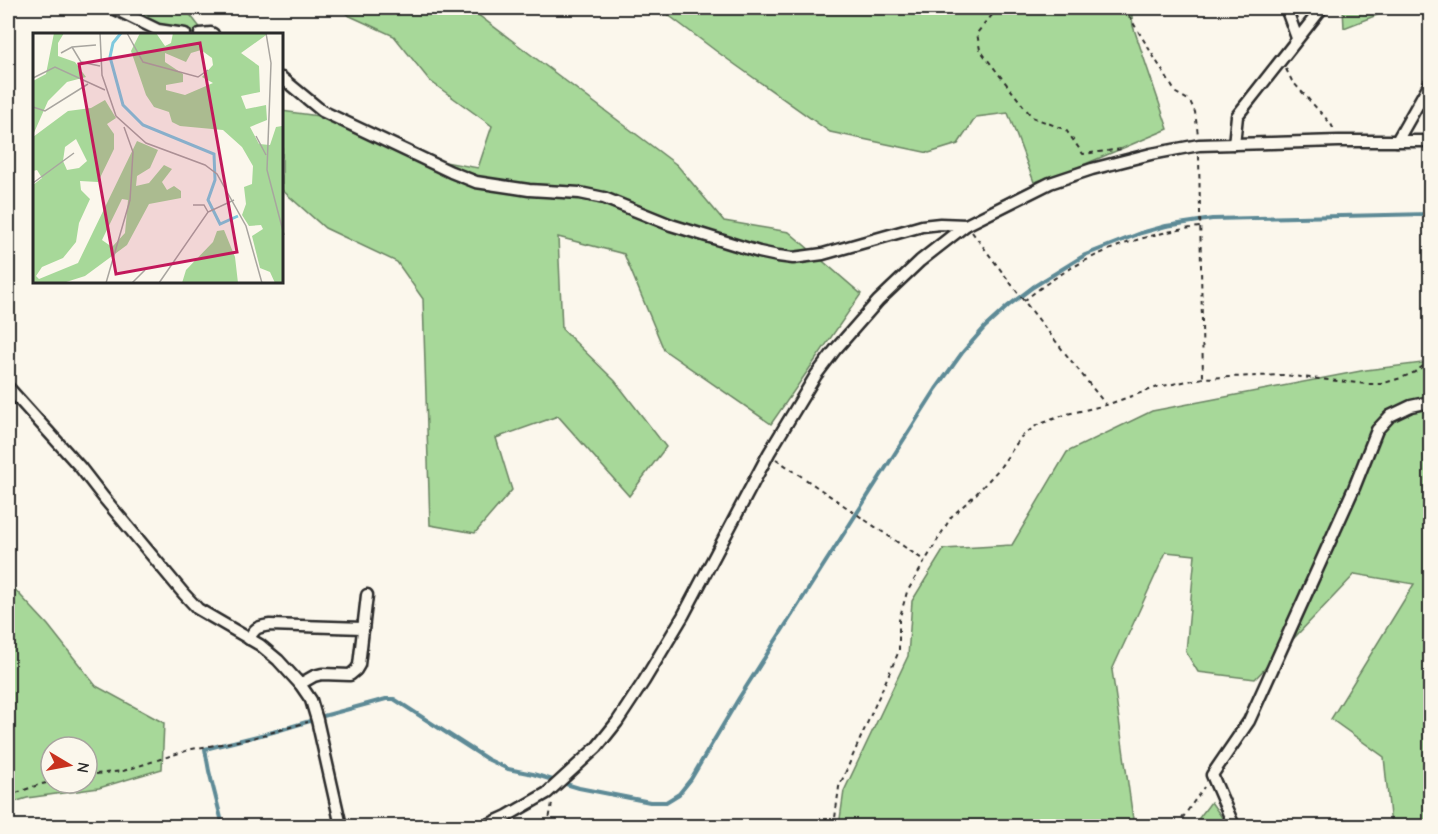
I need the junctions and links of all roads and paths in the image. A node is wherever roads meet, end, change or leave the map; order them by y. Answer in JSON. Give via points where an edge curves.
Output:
{"nodes":[{"id":1,"x":113,"y":8,"type":"edge"},
{"id":2,"x":998,"y":8,"type":"edge"},
{"id":3,"x":1124,"y":8,"type":"edge"},
{"id":4,"x":1286,"y":8,"type":"edge"},
{"id":5,"x":1322,"y":8,"type":"edge"},
{"id":6,"x":178,"y":33,"type":"edge"},
{"id":7,"x":1297,"y":38,"type":"junction"},
{"id":8,"x":1282,"y":60,"type":"junction"},
{"id":9,"x":284,"y":80,"type":"edge"},
{"id":10,"x":1431,"y":83,"type":"edge"},
{"id":11,"x":1339,"y":141,"type":"junction"},
{"id":12,"x":1397,"y":141,"type":"junction"},
{"id":13,"x":1431,"y":141,"type":"edge"},
{"id":14,"x":1234,"y":144,"type":"junction"},
{"id":15,"x":1198,"y":145,"type":"junction"},
{"id":16,"x":1125,"y":149,"type":"dead end"},
{"id":17,"x":966,"y":225,"type":"junction"},
{"id":18,"x":1200,"y":227,"type":"junction"},
{"id":19,"x":1024,"y":301,"type":"junction"},
{"id":20,"x":1431,"y":360,"type":"edge"},
{"id":21,"x":1203,"y":378,"type":"junction"},
{"id":22,"x":8,"y":387,"type":"edge"},
{"id":23,"x":1431,"y":402,"type":"edge"},
{"id":24,"x":1106,"y":405,"type":"junction"},
{"id":25,"x":769,"y":453,"type":"junction"},
{"id":26,"x":925,"y":561,"type":"junction"},
{"id":27,"x":367,"y":595,"type":"dead end"},
{"id":28,"x":363,"y":628,"type":"junction"},
{"id":29,"x":249,"y":639,"type":"junction"},
{"id":30,"x":300,"y":684,"type":"junction"},
{"id":31,"x":317,"y":720,"type":"junction"},
{"id":32,"x":99,"y":774,"type":"edge"},
{"id":33,"x":1212,"y":775,"type":"junction"},
{"id":34,"x":39,"y":785,"type":"edge"},
{"id":35,"x":553,"y":788,"type":"junction"},
{"id":36,"x":8,"y":796,"type":"edge"},
{"id":37,"x":341,"y":826,"type":"edge"},
{"id":38,"x":485,"y":826,"type":"edge"},
{"id":39,"x":548,"y":826,"type":"edge"},
{"id":40,"x":834,"y":826,"type":"edge"},
{"id":41,"x":1177,"y":826,"type":"edge"},
{"id":42,"x":1234,"y":826,"type":"edge"}],
"edges":[{"from":1,"to":6,"type":"street","via":[[158,30]]},
{"from":2,"to":16,"type":"path","via":[[977,33],[980,50],[1032,117],[1066,130],[1083,154]]},
{"from":3,"to":15,"type":"path","via":[[1176,93],[1190,101]]},
{"from":4,"to":7,"type":"street"},
{"from":5,"to":7,"type":"street"},
{"from":7,"to":8,"type":"street"},
{"from":8,"to":11,"type":"path","via":[[1292,81],[1331,124]]},
{"from":8,"to":14,"type":"street","via":[[1237,116]]},
{"from":9,"to":17,"type":"street","via":[[322,111],[476,182],[604,198],[670,225],[759,252],[793,258],[823,254],[922,226]]},
{"from":10,"to":12,"type":"street"},
{"from":11,"to":12,"type":"street"},
{"from":11,"to":14,"type":"street"},
{"from":12,"to":13,"type":"street"},
{"from":14,"to":15,"type":"street"},
{"from":15,"to":17,"type":"street","via":[[1092,169],[1050,183]]},
{"from":15,"to":18,"type":"path"},
{"from":17,"to":19,"type":"path"},
{"from":17,"to":25,"type":"street","via":[[920,261],[857,325],[816,375]]},
{"from":18,"to":19,"type":"path","via":[[1151,236],[1096,255],[1070,268]]},
{"from":18,"to":21,"type":"path"},
{"from":19,"to":24,"type":"path"},
{"from":20,"to":21,"type":"path","via":[[1415,372],[1381,384],[1282,375]]},
{"from":21,"to":24,"type":"path","via":[[1158,387]]},
{"from":22,"to":29,"type":"street","via":[[198,609]]},
{"from":23,"to":33,"type":"street","via":[[1390,416],[1377,430],[1248,721]]},
{"from":24,"to":26,"type":"path","via":[[1037,425],[1021,437],[999,469],[951,517]]},
{"from":25,"to":26,"type":"path"},
{"from":25,"to":35,"type":"street","via":[[683,616],[628,706],[597,747]]},
{"from":26,"to":40,"type":"path","via":[[907,591],[899,620],[899,651],[839,787]]},
{"from":27,"to":28,"type":"street"},
{"from":28,"to":29,"type":"street","via":[[270,625],[258,627]]},
{"from":28,"to":30,"type":"street","via":[[356,670],[350,675],[314,676]]},
{"from":29,"to":30,"type":"street","via":[[278,660]]},
{"from":30,"to":31,"type":"street","via":[[311,700]]},
{"from":31,"to":32,"type":"path","via":[[249,739],[192,749],[123,771]]},
{"from":31,"to":37,"type":"street"},
{"from":33,"to":41,"type":"path"},
{"from":33,"to":42,"type":"street"},
{"from":34,"to":36,"type":"path"},
{"from":35,"to":38,"type":"street"},
{"from":35,"to":39,"type":"path"}]}
